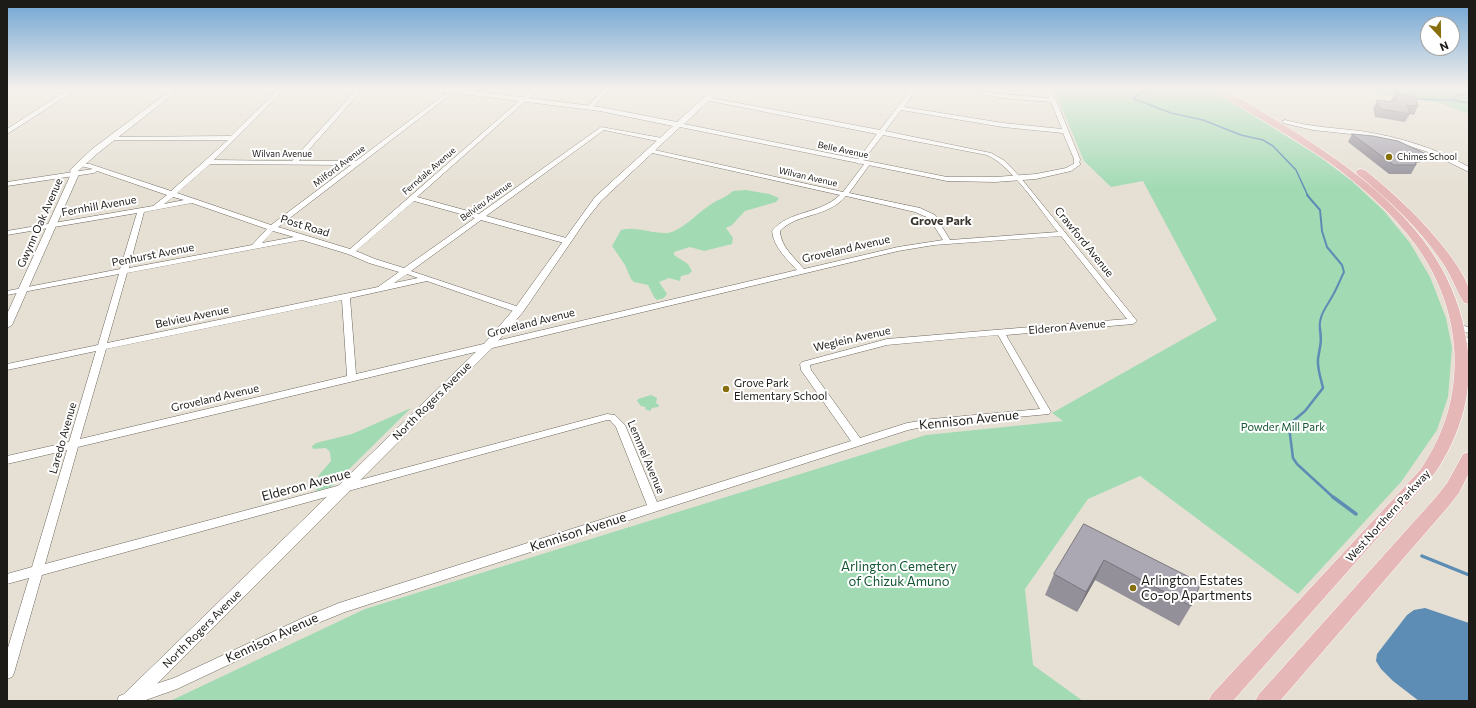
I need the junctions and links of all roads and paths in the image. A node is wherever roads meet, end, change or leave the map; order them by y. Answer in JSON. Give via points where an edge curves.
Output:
{"nodes":[{"id":1,"x":24,"y":121,"type":"edge"},
{"id":2,"x":137,"y":121,"type":"edge"},
{"id":3,"x":250,"y":121,"type":"edge"},
{"id":4,"x":331,"y":121,"type":"edge"},
{"id":5,"x":413,"y":121,"type":"edge"},
{"id":6,"x":501,"y":121,"type":"edge"},
{"id":7,"x":659,"y":121,"type":"edge"},
{"id":8,"x":682,"y":121,"type":"edge"},
{"id":9,"x":820,"y":121,"type":"edge"},
{"id":10,"x":890,"y":121,"type":"edge"},
{"id":11,"x":971,"y":121,"type":"edge"},
{"id":12,"x":1061,"y":121,"type":"edge"},
{"id":13,"x":1276,"y":121,"type":"edge"},
{"id":14,"x":1278,"y":121,"type":"edge"},
{"id":15,"x":678,"y":125,"type":"junction"},
{"id":16,"x":1287,"y":127,"type":"junction"},
{"id":17,"x":1065,"y":131,"type":"junction"},
{"id":18,"x":1324,"y":131,"type":"junction"},
{"id":19,"x":7,"y":132,"type":"edge"},
{"id":20,"x":881,"y":133,"type":"junction"},
{"id":21,"x":1305,"y":134,"type":"junction"},
{"id":22,"x":116,"y":138,"type":"junction"},
{"id":23,"x":232,"y":138,"type":"junction"},
{"id":24,"x":662,"y":140,"type":"junction"},
{"id":25,"x":650,"y":151,"type":"junction"},
{"id":26,"x":207,"y":162,"type":"junction"},
{"id":27,"x":293,"y":163,"type":"junction"},
{"id":28,"x":357,"y":163,"type":"junction"},
{"id":29,"x":863,"y":163,"type":"junction"},
{"id":30,"x":1077,"y":164,"type":"joint"},
{"id":31,"x":84,"y":166,"type":"junction"},
{"id":32,"x":102,"y":170,"type":"junction"},
{"id":33,"x":1469,"y":170,"type":"edge"},
{"id":34,"x":75,"y":174,"type":"junction"},
{"id":35,"x":1018,"y":178,"type":"junction"},
{"id":36,"x":7,"y":184,"type":"edge"},
{"id":37,"x":173,"y":194,"type":"junction"},
{"id":38,"x":844,"y":194,"type":"junction"},
{"id":39,"x":412,"y":198,"type":"junction"},
{"id":40,"x":195,"y":201,"type":"junction"},
{"id":41,"x":154,"y":208,"type":"junction"},
{"id":42,"x":141,"y":210,"type":"junction"},
{"id":43,"x":481,"y":217,"type":"junction"},
{"id":44,"x":51,"y":226,"type":"junction"},
{"id":45,"x":272,"y":228,"type":"junction"},
{"id":46,"x":7,"y":233,"type":"edge"},
{"id":47,"x":1064,"y":234,"type":"junction"},
{"id":48,"x":303,"y":238,"type":"junction"},
{"id":49,"x":567,"y":241,"type":"junction"},
{"id":50,"x":948,"y":242,"type":"junction"},
{"id":51,"x":254,"y":247,"type":"junction"},
{"id":52,"x":351,"y":252,"type":"junction"},
{"id":53,"x":124,"y":271,"type":"junction"},
{"id":54,"x":405,"y":271,"type":"junction"},
{"id":55,"x":802,"y":271,"type":"junction"},
{"id":56,"x":428,"y":279,"type":"junction"},
{"id":57,"x":380,"y":289,"type":"junction"},
{"id":58,"x":22,"y":290,"type":"junction"},
{"id":59,"x":7,"y":293,"type":"edge"},
{"id":60,"x":346,"y":296,"type":"junction"},
{"id":61,"x":1469,"y":300,"type":"edge"},
{"id":62,"x":519,"y":310,"type":"junction"},
{"id":63,"x":1133,"y":321,"type":"joint"},
{"id":64,"x":7,"y":326,"type":"edge"},
{"id":65,"x":1000,"y":332,"type":"junction"},
{"id":66,"x":1464,"y":335,"type":"edge"},
{"id":67,"x":102,"y":346,"type":"junction"},
{"id":68,"x":488,"y":346,"type":"junction"},
{"id":69,"x":7,"y":367,"type":"edge"},
{"id":70,"x":352,"y":378,"type":"junction"},
{"id":71,"x":612,"y":417,"type":"joint"},
{"id":72,"x":858,"y":443,"type":"junction"},
{"id":73,"x":74,"y":444,"type":"junction"},
{"id":74,"x":1469,"y":458,"type":"edge"},
{"id":75,"x":7,"y":460,"type":"edge"},
{"id":76,"x":342,"y":490,"type":"junction"},
{"id":77,"x":654,"y":508,"type":"junction"},
{"id":78,"x":37,"y":571,"type":"junction"},
{"id":79,"x":7,"y":580,"type":"edge"},
{"id":80,"x":7,"y":673,"type":"edge"},
{"id":81,"x":128,"y":700,"type":"edge"},
{"id":82,"x":1219,"y":701,"type":"edge"},
{"id":83,"x":1266,"y":701,"type":"edge"}],
"edges":[{"from":1,"to":19,"type":"street"},
{"from":2,"to":22,"type":"street","name":"Gwynn Oak Avenue"},
{"from":3,"to":23,"type":"street"},
{"from":4,"to":27,"type":"street"},
{"from":5,"to":28,"type":"street","name":"Milford Avenue"},
{"from":6,"to":39,"type":"street","name":"Ferndale Avenue"},
{"from":7,"to":15,"type":"street","name":"Belle Avenue"},
{"from":8,"to":15,"type":"street","name":"North Rogers Avenue"},
{"from":9,"to":20,"type":"street","name":"Crawford Avenue"},
{"from":10,"to":20,"type":"street"},
{"from":11,"to":17,"type":"street"},
{"from":12,"to":17,"type":"street"},
{"from":13,"to":16,"type":"main road","name":"West Northern Parkway"},
{"from":14,"to":16,"type":"main road","name":"West Northern Parkway"},
{"from":15,"to":24,"type":"street","name":"North Rogers Avenue"},
{"from":15,"to":29,"type":"street","name":"Belle Avenue"},
{"from":16,"to":18,"type":"street"},
{"from":16,"to":21,"type":"main road","name":"West Northern Parkway"},
{"from":16,"to":66,"type":"main road","name":"West Northern Parkway","via":[[1354,178],[1408,229],[1437,272]]},
{"from":17,"to":30,"type":"street"},
{"from":18,"to":21,"type":"street"},
{"from":18,"to":33,"type":"street","via":[[1360,133],[1404,142],[1444,156]]},
{"from":20,"to":29,"type":"street"},
{"from":20,"to":35,"type":"street","name":"Crawford Avenue","via":[[990,154],[1004,162]]},
{"from":21,"to":61,"type":"main road","name":"West Northern Parkway","via":[[1356,168],[1412,217],[1446,259]]},
{"from":22,"to":23,"type":"street"},
{"from":22,"to":31,"type":"street","name":"Gwynn Oak Avenue"},
{"from":22,"to":34,"type":"street","name":"Gwynn Oak Avenue","via":[[81,163],[74,170]]},
{"from":23,"to":26,"type":"street"},
{"from":24,"to":25,"type":"street","name":"North Rogers Avenue"},
{"from":24,"to":43,"type":"street","name":"Belvieu Avenue","via":[[603,128]]},
{"from":25,"to":38,"type":"street","name":"Wilvan Avenue"},
{"from":25,"to":49,"type":"street","name":"North Rogers Avenue","via":[[598,199]]},
{"from":26,"to":27,"type":"street","name":"Wilvan Avenue"},
{"from":26,"to":37,"type":"street"},
{"from":27,"to":28,"type":"street","name":"Wilvan Avenue"},
{"from":28,"to":45,"type":"street","name":"Milford Avenue"},
{"from":29,"to":35,"type":"street","name":"Belle Avenue","via":[[947,180]]},
{"from":29,"to":38,"type":"street"},
{"from":30,"to":35,"type":"street","name":"Belle Avenue","via":[[1064,172]]},
{"from":31,"to":32,"type":"street","name":"Post Road"},
{"from":31,"to":34,"type":"street","name":"Gwynn Oak Avenue"},
{"from":32,"to":34,"type":"street"},
{"from":32,"to":37,"type":"street","name":"Post Road"},
{"from":34,"to":36,"type":"street"},
{"from":34,"to":44,"type":"street","name":"Gwynn Oak Avenue"},
{"from":35,"to":47,"type":"street","name":"Crawford Avenue"},
{"from":37,"to":40,"type":"street","name":"Post Road"},
{"from":37,"to":41,"type":"street"},
{"from":38,"to":50,"type":"street","name":"Wilvan Avenue","via":[[929,215],[935,220]]},
{"from":38,"to":55,"type":"street","via":[[826,210],[787,221],[776,231],[779,244]]},
{"from":39,"to":43,"type":"street"},
{"from":39,"to":52,"type":"street","name":"Ferndale Avenue"},
{"from":40,"to":41,"type":"street","name":"Fernhill Avenue"},
{"from":40,"to":45,"type":"street","name":"Post Road"},
{"from":41,"to":42,"type":"street","name":"Fernhill Avenue"},
{"from":42,"to":44,"type":"street","name":"Fernhill Avenue"},
{"from":42,"to":53,"type":"street","name":"Laredo Avenue"},
{"from":43,"to":49,"type":"street"},
{"from":43,"to":54,"type":"street","name":"Belvieu Avenue"},
{"from":44,"to":46,"type":"street","name":"Fernhill Avenue"},
{"from":44,"to":58,"type":"street","name":"Gwynn Oak Avenue"},
{"from":45,"to":48,"type":"street","name":"Post Road"},
{"from":45,"to":51,"type":"street","name":"Milford Avenue"},
{"from":47,"to":50,"type":"street","name":"Groveland Avenue"},
{"from":47,"to":63,"type":"street","name":"Crawford Avenue"},
{"from":48,"to":51,"type":"street","name":"Penhurst Avenue"},
{"from":48,"to":52,"type":"street","name":"Post Road"},
{"from":49,"to":62,"type":"street","name":"North Rogers Avenue"},
{"from":50,"to":55,"type":"street","name":"Groveland Avenue","via":[[898,249]]},
{"from":51,"to":53,"type":"street","name":"Penhurst Avenue"},
{"from":52,"to":54,"type":"street","name":"Post Road","via":[[372,262]]},
{"from":53,"to":58,"type":"street","name":"Penhurst Avenue"},
{"from":53,"to":67,"type":"street","name":"Laredo Avenue"},
{"from":54,"to":56,"type":"street","name":"Post Road"},
{"from":54,"to":57,"type":"street","name":"Belvieu Avenue"},
{"from":55,"to":68,"type":"street","name":"Groveland Avenue"},
{"from":56,"to":57,"type":"street","name":"Belvieu Avenue"},
{"from":56,"to":62,"type":"street","name":"Post Road"},
{"from":57,"to":60,"type":"street","name":"Belvieu Avenue"},
{"from":58,"to":59,"type":"street","name":"Penhurst Avenue"},
{"from":58,"to":64,"type":"street","name":"Gwynn Oak Avenue"},
{"from":60,"to":67,"type":"street","name":"Belvieu Avenue"},
{"from":60,"to":70,"type":"street"},
{"from":62,"to":68,"type":"street","name":"North Rogers Avenue"},
{"from":63,"to":65,"type":"street","name":"Elderon Avenue"},
{"from":65,"to":72,"type":"street","name":"Kennison Avenue","via":[[1046,412],[932,422],[907,427]]},
{"from":65,"to":72,"type":"street","name":"Weglein Avenue","via":[[887,342],[805,364],[806,370]]},
{"from":66,"to":82,"type":"main road","name":"West Northern Parkway","via":[[1461,396],[1452,429],[1433,465],[1416,487]]},
{"from":67,"to":69,"type":"street","name":"Belvieu Avenue"},
{"from":67,"to":73,"type":"street","name":"Laredo Avenue"},
{"from":68,"to":70,"type":"street","name":"Groveland Avenue"},
{"from":68,"to":76,"type":"street","name":"North Rogers Avenue"},
{"from":70,"to":73,"type":"street","name":"Groveland Avenue"},
{"from":71,"to":76,"type":"street","name":"Elderon Avenue","via":[[600,418]]},
{"from":71,"to":77,"type":"street","name":"Lemmel Avenue","via":[[620,425]]},
{"from":72,"to":77,"type":"street","name":"Kennison Avenue"},
{"from":73,"to":75,"type":"street","name":"Groveland Avenue"},
{"from":73,"to":78,"type":"street","name":"Laredo Avenue"},
{"from":74,"to":83,"type":"main road","via":[[1453,488],[1442,502]]},
{"from":76,"to":78,"type":"street","name":"Elderon Avenue"},
{"from":76,"to":81,"type":"street","name":"North Rogers Avenue"},
{"from":77,"to":81,"type":"street","name":"Kennison Avenue","via":[[337,609],[177,683]]},
{"from":78,"to":79,"type":"street","name":"Elderon Avenue"},
{"from":78,"to":80,"type":"street","name":"Laredo Avenue"}]}
